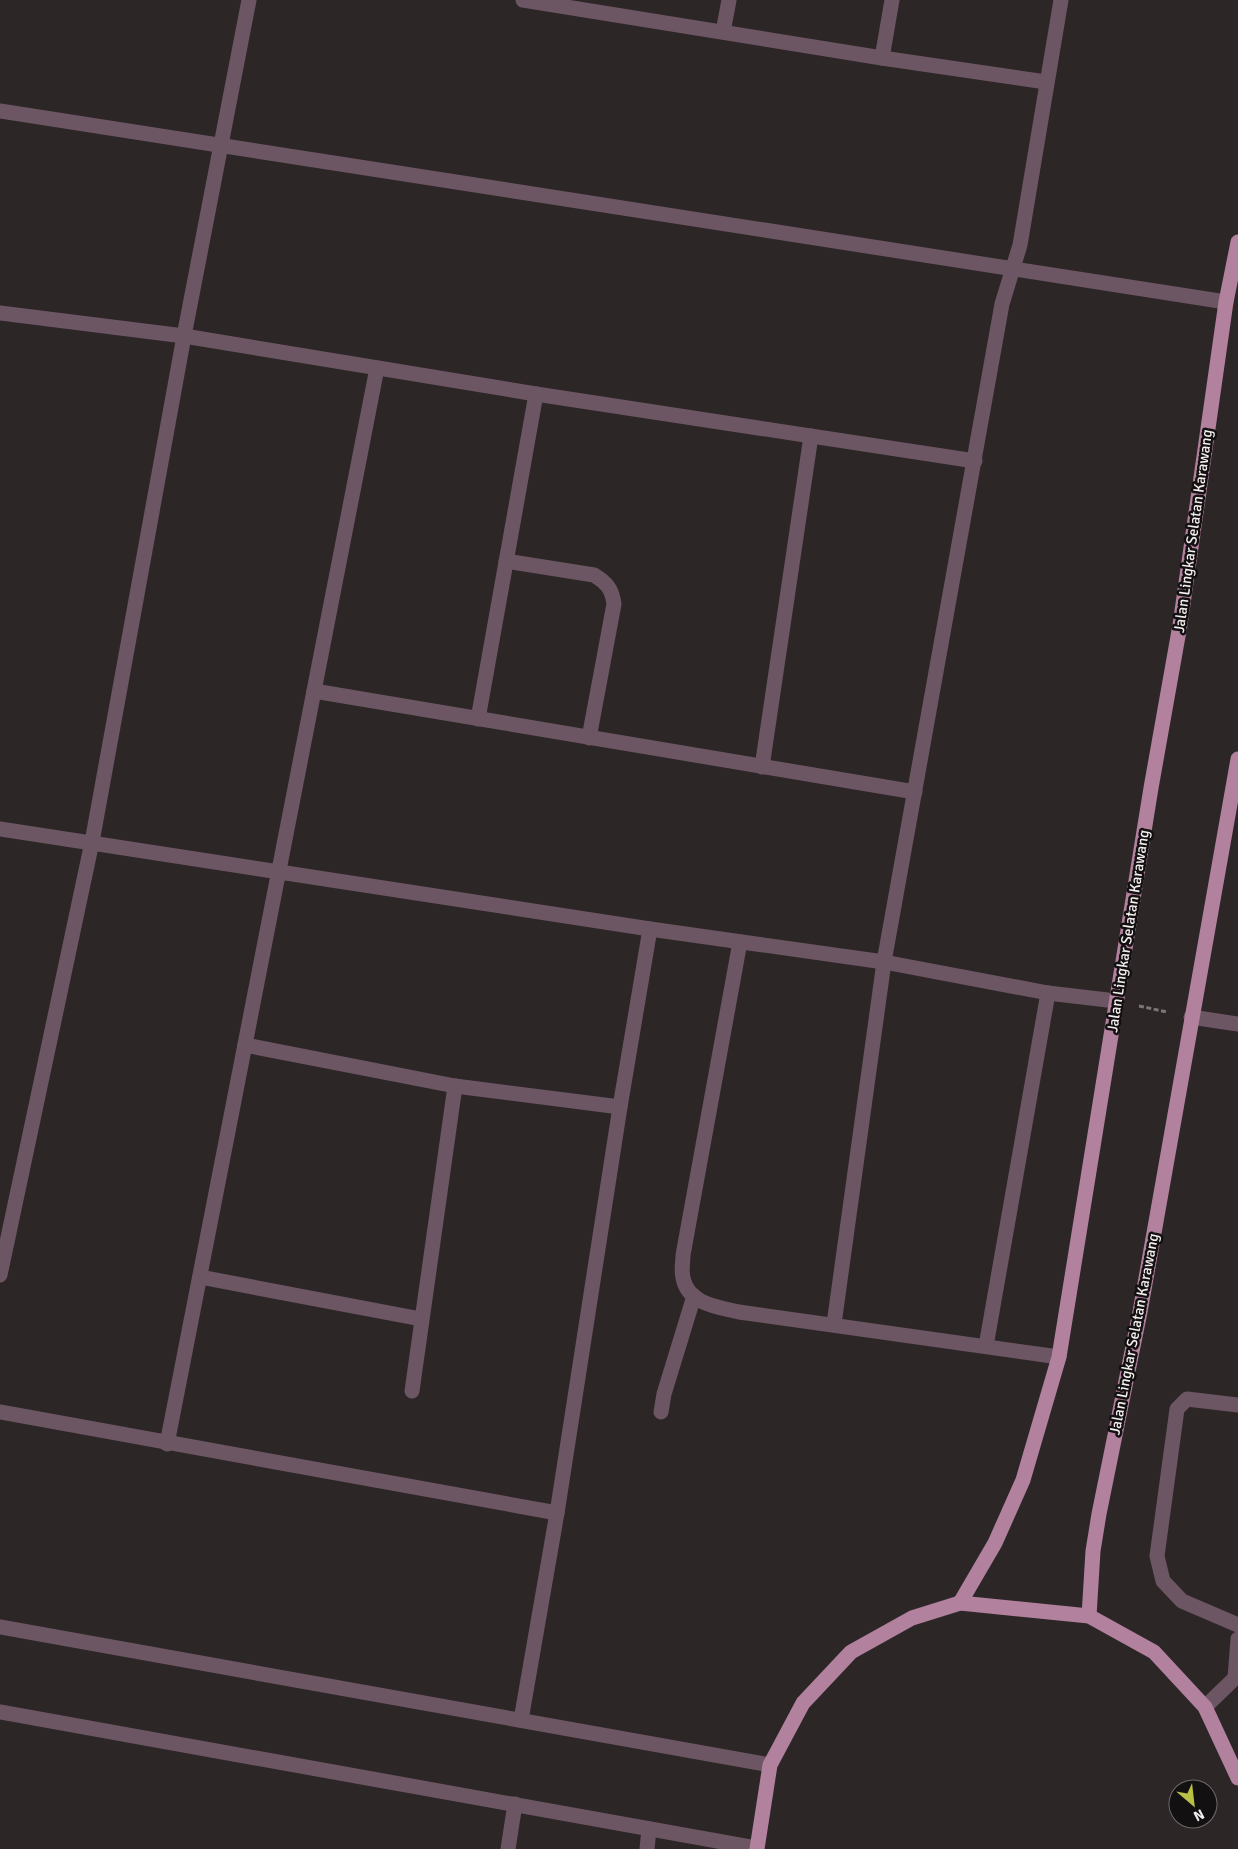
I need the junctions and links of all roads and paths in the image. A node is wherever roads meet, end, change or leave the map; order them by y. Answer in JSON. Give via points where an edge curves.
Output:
{"nodes":[{"id":1,"x":249,"y":0,"type":"edge"},
{"id":2,"x":523,"y":0,"type":"edge"},
{"id":3,"x":729,"y":0,"type":"edge"},
{"id":4,"x":892,"y":0,"type":"edge"},
{"id":5,"x":1061,"y":0,"type":"edge"},
{"id":6,"x":613,"y":7,"type":"edge"},
{"id":7,"x":723,"y":32,"type":"junction"},
{"id":8,"x":882,"y":58,"type":"junction"},
{"id":9,"x":1046,"y":82,"type":"junction"},
{"id":10,"x":0,"y":111,"type":"edge"},
{"id":11,"x":221,"y":145,"type":"junction"},
{"id":12,"x":1238,"y":242,"type":"edge"},
{"id":13,"x":1013,"y":269,"type":"junction"},
{"id":14,"x":1226,"y":302,"type":"junction"},
{"id":15,"x":0,"y":313,"type":"edge"},
{"id":16,"x":184,"y":336,"type":"junction"},
{"id":17,"x":377,"y":368,"type":"junction"},
{"id":18,"x":536,"y":394,"type":"junction"},
{"id":19,"x":812,"y":436,"type":"junction"},
{"id":20,"x":974,"y":461,"type":"junction"},
{"id":21,"x":506,"y":560,"type":"junction"},
{"id":22,"x":314,"y":691,"type":"junction"},
{"id":23,"x":478,"y":719,"type":"junction"},
{"id":24,"x":589,"y":738,"type":"junction"},
{"id":25,"x":1238,"y":759,"type":"edge"},
{"id":26,"x":762,"y":766,"type":"junction"},
{"id":27,"x":915,"y":792,"type":"junction"},
{"id":28,"x":0,"y":829,"type":"edge"},
{"id":29,"x":92,"y":842,"type":"junction"},
{"id":30,"x":279,"y":871,"type":"junction"},
{"id":31,"x":650,"y":929,"type":"junction"},
{"id":32,"x":740,"y":942,"type":"junction"},
{"id":33,"x":884,"y":962,"type":"junction"},
{"id":34,"x":1048,"y":994,"type":"junction"},
{"id":35,"x":1116,"y":1002,"type":"junction"},
{"id":36,"x":1191,"y":1017,"type":"junction"},
{"id":37,"x":1238,"y":1024,"type":"edge"},
{"id":38,"x":245,"y":1045,"type":"junction"},
{"id":39,"x":455,"y":1086,"type":"junction"},
{"id":40,"x":620,"y":1107,"type":"junction"},
{"id":41,"x":0,"y":1276,"type":"edge"},
{"id":42,"x":200,"y":1277,"type":"junction"},
{"id":43,"x":694,"y":1296,"type":"junction"},
{"id":44,"x":422,"y":1319,"type":"junction"},
{"id":45,"x":834,"y":1324,"type":"junction"},
{"id":46,"x":986,"y":1346,"type":"junction"},
{"id":47,"x":1059,"y":1357,"type":"junction"},
{"id":48,"x":412,"y":1391,"type":"dead end"},
{"id":49,"x":1238,"y":1405,"type":"edge"},
{"id":50,"x":0,"y":1412,"type":"edge"},
{"id":51,"x":661,"y":1412,"type":"dead end"},
{"id":52,"x":167,"y":1444,"type":"junction"},
{"id":53,"x":557,"y":1513,"type":"junction"},
{"id":54,"x":960,"y":1603,"type":"junction"},
{"id":55,"x":1089,"y":1616,"type":"junction"},
{"id":56,"x":1238,"y":1625,"type":"edge"},
{"id":57,"x":0,"y":1627,"type":"edge"},
{"id":58,"x":1238,"y":1639,"type":"edge"},
{"id":59,"x":1236,"y":1678,"type":"edge"},
{"id":60,"x":1205,"y":1707,"type":"junction"},
{"id":61,"x":0,"y":1712,"type":"edge"},
{"id":62,"x":520,"y":1720,"type":"junction"},
{"id":63,"x":770,"y":1765,"type":"junction"},
{"id":64,"x":1238,"y":1778,"type":"edge"},
{"id":65,"x":515,"y":1804,"type":"junction"},
{"id":66,"x":649,"y":1829,"type":"junction"},
{"id":67,"x":508,"y":1849,"type":"edge"},
{"id":68,"x":646,"y":1849,"type":"edge"},
{"id":69,"x":757,"y":1849,"type":"edge"}],
"edges":[{"from":1,"to":11,"type":"street"},
{"from":2,"to":6,"type":"street"},
{"from":3,"to":7,"type":"street"},
{"from":4,"to":8,"type":"street"},
{"from":5,"to":9,"type":"street"},
{"from":6,"to":7,"type":"street"},
{"from":7,"to":8,"type":"street"},
{"from":8,"to":9,"type":"street"},
{"from":9,"to":13,"type":"street","via":[[1020,244]]},
{"from":10,"to":11,"type":"street"},
{"from":11,"to":13,"type":"street"},
{"from":11,"to":16,"type":"street"},
{"from":12,"to":14,"type":"main road","name":"Jalan Lingkar Selatan Karawang"},
{"from":13,"to":14,"type":"street"},
{"from":13,"to":20,"type":"street","via":[[1002,304]]},
{"from":14,"to":35,"type":"main road","name":"Jalan Lingkar Selatan Karawang","via":[[1180,624]]},
{"from":15,"to":16,"type":"street"},
{"from":16,"to":17,"type":"street"},
{"from":16,"to":29,"type":"street"},
{"from":17,"to":18,"type":"street"},
{"from":17,"to":22,"type":"street"},
{"from":18,"to":19,"type":"street"},
{"from":18,"to":21,"type":"street"},
{"from":19,"to":20,"type":"street"},
{"from":19,"to":26,"type":"street"},
{"from":20,"to":27,"type":"street"},
{"from":21,"to":23,"type":"street"},
{"from":21,"to":24,"type":"street","via":[[594,575],[605,581],[612,592],[614,604]]},
{"from":22,"to":23,"type":"street"},
{"from":22,"to":30,"type":"street"},
{"from":23,"to":24,"type":"street"},
{"from":24,"to":26,"type":"street"},
{"from":25,"to":36,"type":"main road","name":"Jalan Lingkar Selatan Karawang"},
{"from":26,"to":27,"type":"street"},
{"from":27,"to":33,"type":"street"},
{"from":28,"to":29,"type":"street"},
{"from":29,"to":30,"type":"street"},
{"from":29,"to":41,"type":"street"},
{"from":30,"to":31,"type":"street"},
{"from":30,"to":38,"type":"street"},
{"from":31,"to":32,"type":"street"},
{"from":31,"to":40,"type":"street"},
{"from":32,"to":33,"type":"street"},
{"from":32,"to":43,"type":"street","via":[[683,1255],[683,1280]]},
{"from":33,"to":34,"type":"street"},
{"from":33,"to":45,"type":"street"},
{"from":34,"to":35,"type":"street"},
{"from":34,"to":46,"type":"street"},
{"from":35,"to":36,"type":"path"},
{"from":35,"to":47,"type":"main road","name":"Jalan Lingkar Selatan Karawang"},
{"from":36,"to":37,"type":"street"},
{"from":36,"to":55,"type":"main road","name":"Jalan Lingkar Selatan Karawang","via":[[1140,1312],[1099,1514]]},
{"from":38,"to":39,"type":"street"},
{"from":38,"to":42,"type":"street"},
{"from":39,"to":40,"type":"street"},
{"from":39,"to":44,"type":"street"},
{"from":40,"to":53,"type":"street"},
{"from":42,"to":44,"type":"street"},
{"from":42,"to":52,"type":"street"},
{"from":43,"to":45,"type":"street","via":[[702,1302],[739,1312]]},
{"from":43,"to":51,"type":"street"},
{"from":44,"to":48,"type":"street"},
{"from":45,"to":46,"type":"street"},
{"from":46,"to":47,"type":"street"},
{"from":47,"to":54,"type":"main road","name":"Jalan Lingkar Selatan Karawang","via":[[1023,1480],[995,1543]]},
{"from":49,"to":56,"type":"street","via":[[1187,1399],[1178,1409],[1157,1556],[1163,1581],[1182,1601]]},
{"from":50,"to":52,"type":"street"},
{"from":52,"to":53,"type":"street"},
{"from":53,"to":62,"type":"street"},
{"from":54,"to":55,"type":"main road"},
{"from":54,"to":63,"type":"main road","via":[[912,1618],[852,1652],[802,1703]]},
{"from":55,"to":60,"type":"main road","via":[[1154,1652]]},
{"from":57,"to":62,"type":"street"},
{"from":58,"to":59,"type":"street"},
{"from":59,"to":60,"type":"street"},
{"from":60,"to":64,"type":"main road"},
{"from":61,"to":65,"type":"street"},
{"from":62,"to":63,"type":"street"},
{"from":63,"to":69,"type":"main road"},
{"from":65,"to":66,"type":"street"},
{"from":65,"to":67,"type":"street"},
{"from":66,"to":68,"type":"street"},
{"from":66,"to":69,"type":"street"}]}
